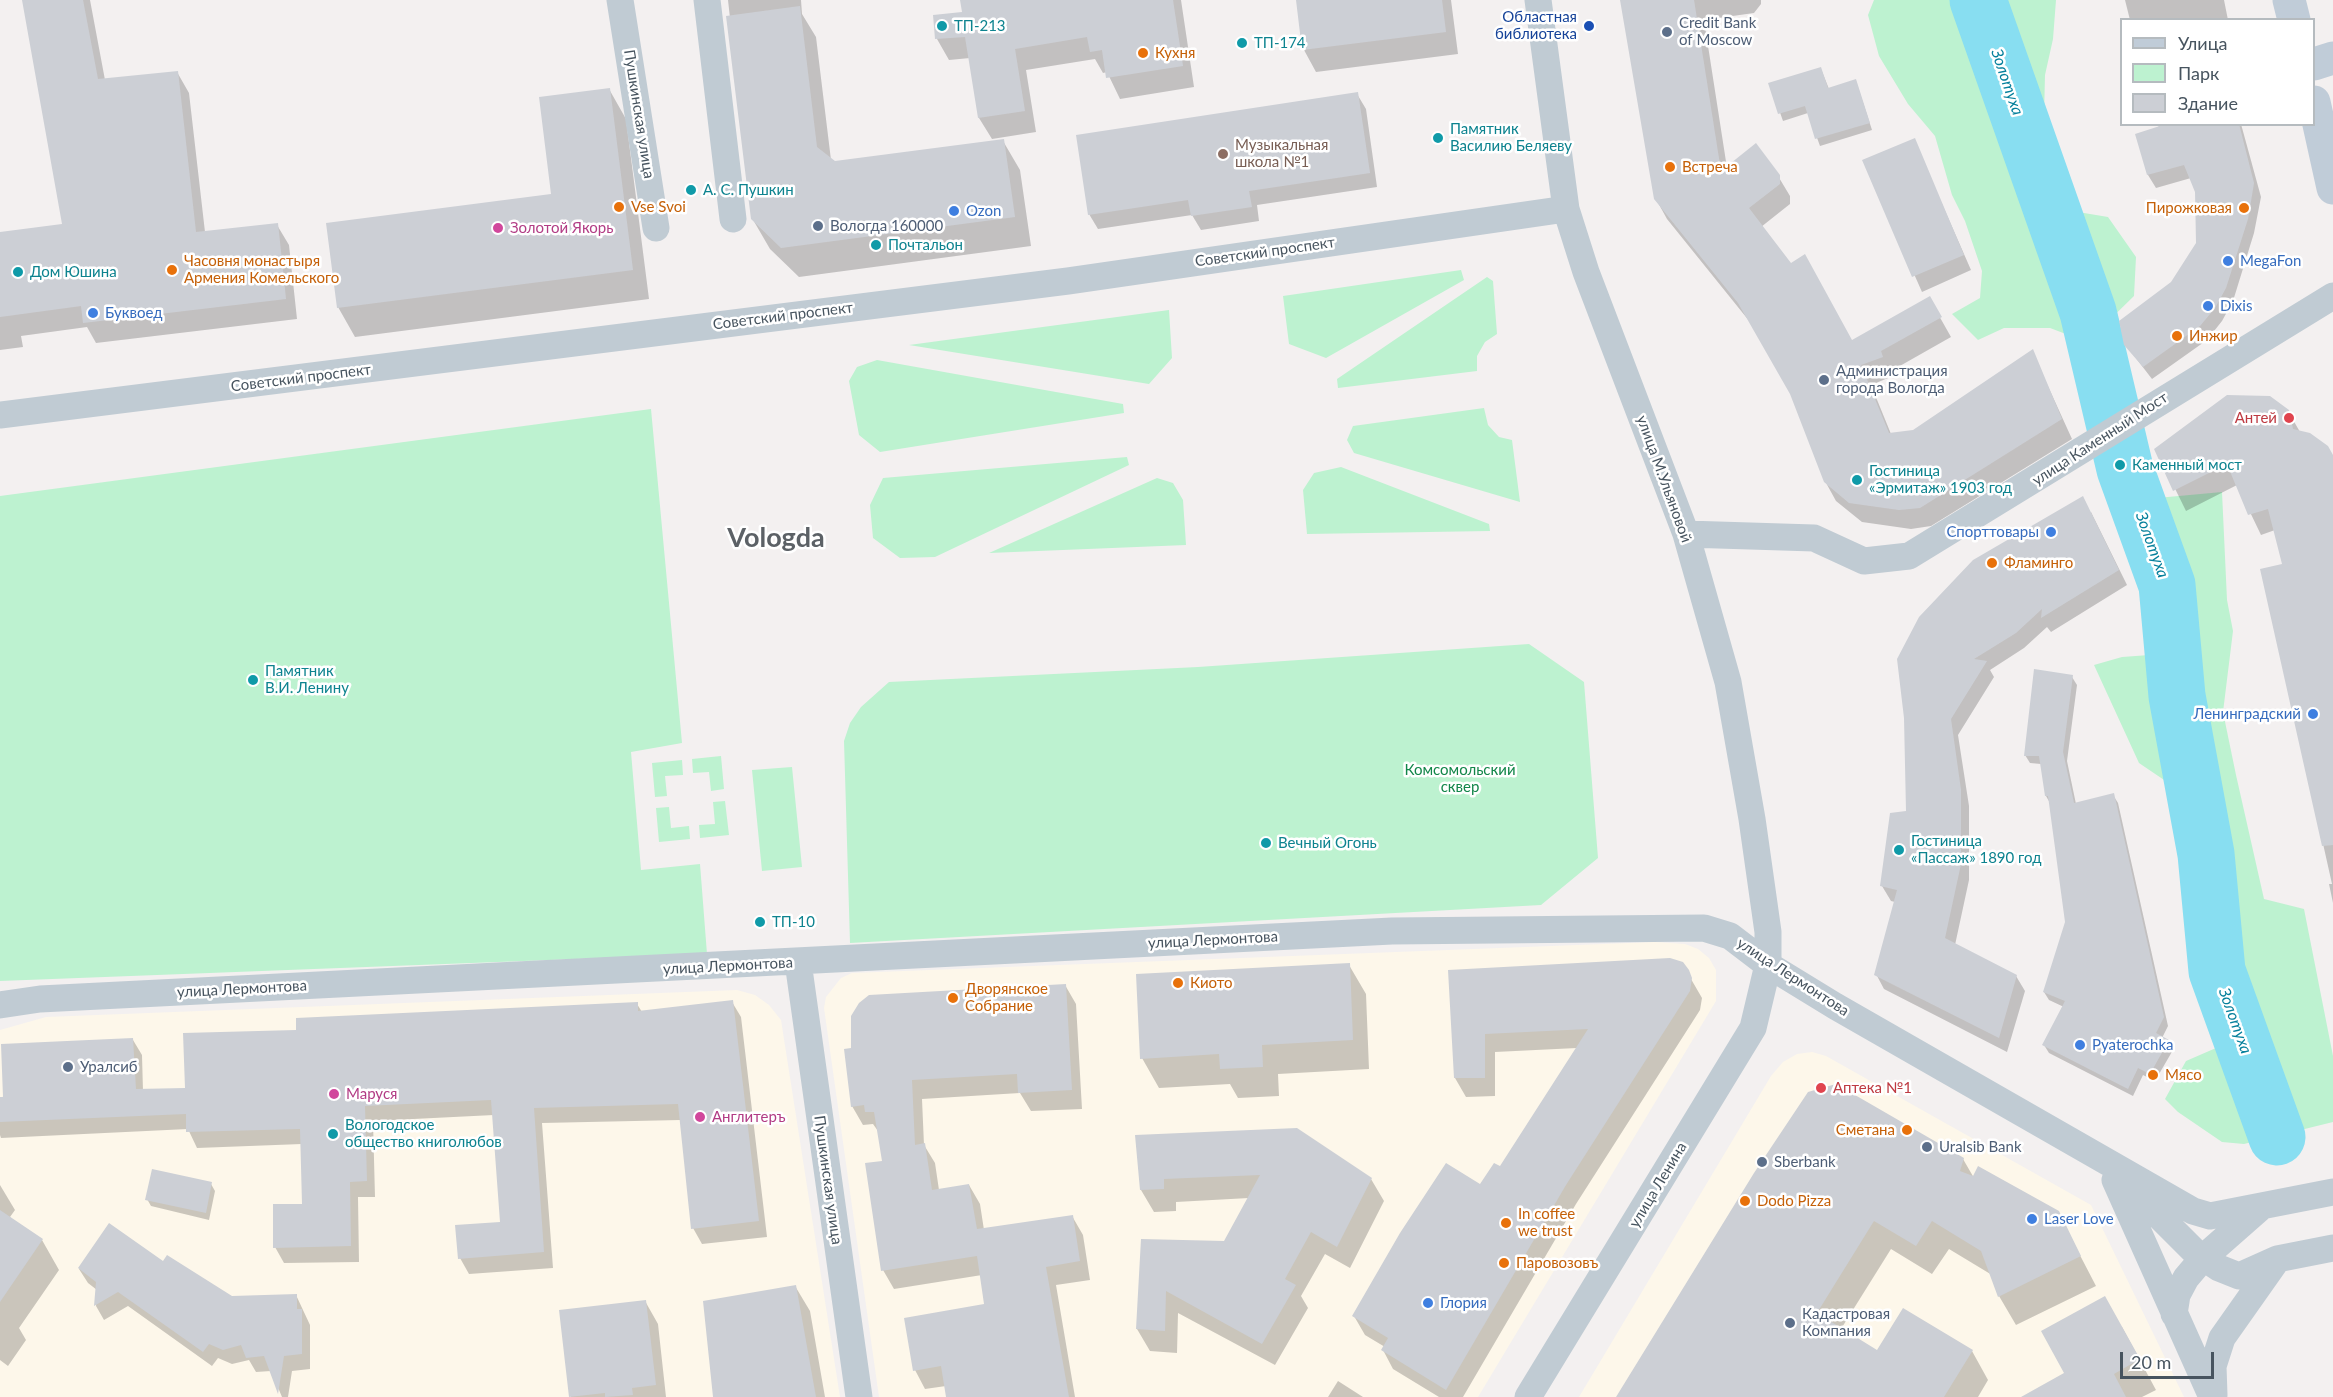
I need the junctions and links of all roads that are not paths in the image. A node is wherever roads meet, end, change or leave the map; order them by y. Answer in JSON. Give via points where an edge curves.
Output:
{"nodes":[{"id":1,"x":621,"y":0,"type":"edge"},
{"id":2,"x":706,"y":0,"type":"edge"},
{"id":3,"x":1538,"y":0,"type":"edge"},
{"id":4,"x":2289,"y":0,"type":"edge"},
{"id":5,"x":2294,"y":18,"type":"edge"},
{"id":6,"x":2333,"y":58,"type":"edge"},
{"id":7,"x":2315,"y":63,"type":"edge"},
{"id":8,"x":2315,"y":111,"type":"edge"},
{"id":9,"x":2333,"y":188,"type":"edge"},
{"id":10,"x":1566,"y":209,"type":"junction"},
{"id":11,"x":733,"y":219,"type":"dead end"},
{"id":12,"x":656,"y":228,"type":"dead end"},
{"id":13,"x":2333,"y":296,"type":"edge"},
{"id":14,"x":0,"y":415,"type":"edge"},
{"id":15,"x":1686,"y":534,"type":"junction"},
{"id":16,"x":798,"y":963,"type":"junction"},
{"id":17,"x":1768,"y":965,"type":"junction"},
{"id":18,"x":0,"y":1005,"type":"edge"},
{"id":19,"x":2106,"y":1163,"type":"junction"},
{"id":20,"x":2333,"y":1192,"type":"edge"},
{"id":21,"x":2262,"y":1206,"type":"junction"},
{"id":22,"x":2333,"y":1248,"type":"edge"},
{"id":23,"x":2203,"y":1258,"type":"junction"},
{"id":24,"x":2277,"y":1259,"type":"junction"},
{"id":25,"x":2174,"y":1314,"type":"junction"},
{"id":26,"x":859,"y":1397,"type":"edge"},
{"id":27,"x":1528,"y":1397,"type":"edge"},
{"id":28,"x":2213,"y":1397,"type":"edge"}],
"edges":[{"from":1,"to":12,"type":"street","name":"Пушкинская улица"},
{"from":2,"to":11,"type":"street"},
{"from":3,"to":10,"type":"street","name":"улица М.Ульяновой"},
{"from":4,"to":5,"type":"main road"},
{"from":6,"to":7,"type":"main road"},
{"from":8,"to":9,"type":"main road"},
{"from":10,"to":14,"type":"street","name":"Советский проспект","via":[[1068,281]]},
{"from":10,"to":15,"type":"street","name":"улица М.Ульяновой","via":[[1586,272]]},
{"from":13,"to":15,"type":"street","name":"улица Каменный Мост","via":[[1909,556],[1864,561],[1814,538]]},
{"from":15,"to":17,"type":"street","name":"улица М.Ульяновой","via":[[1728,682],[1768,932]]},
{"from":16,"to":17,"type":"street","name":"улица Лермонтова","via":[[1392,931],[1657,926],[1704,928],[1730,936]]},
{"from":16,"to":18,"type":"street","name":"улица Лермонтова","via":[[51,998]]},
{"from":16,"to":26,"type":"street","name":"Пушкинская улица"},
{"from":17,"to":19,"type":"street","name":"улица Лермонтова"},
{"from":17,"to":27,"type":"street","name":"улица Ленина","via":[[1754,1028]]},
{"from":19,"to":21,"type":"street","via":[[2202,1214],[2210,1216]]},
{"from":19,"to":23,"type":"street"},
{"from":19,"to":25,"type":"street"},
{"from":20,"to":21,"type":"street"},
{"from":21,"to":23,"type":"street"},
{"from":21,"to":24,"type":"street","via":[[2252,1221],[2249,1246],[2264,1257]]},
{"from":22,"to":24,"type":"street"},
{"from":23,"to":24,"type":"street","via":[[2239,1276]]},
{"from":23,"to":25,"type":"street","via":[[2177,1295]]},
{"from":24,"to":28,"type":"street","via":[[2222,1338],[2213,1366]]},
{"from":25,"to":28,"type":"street"}]}
